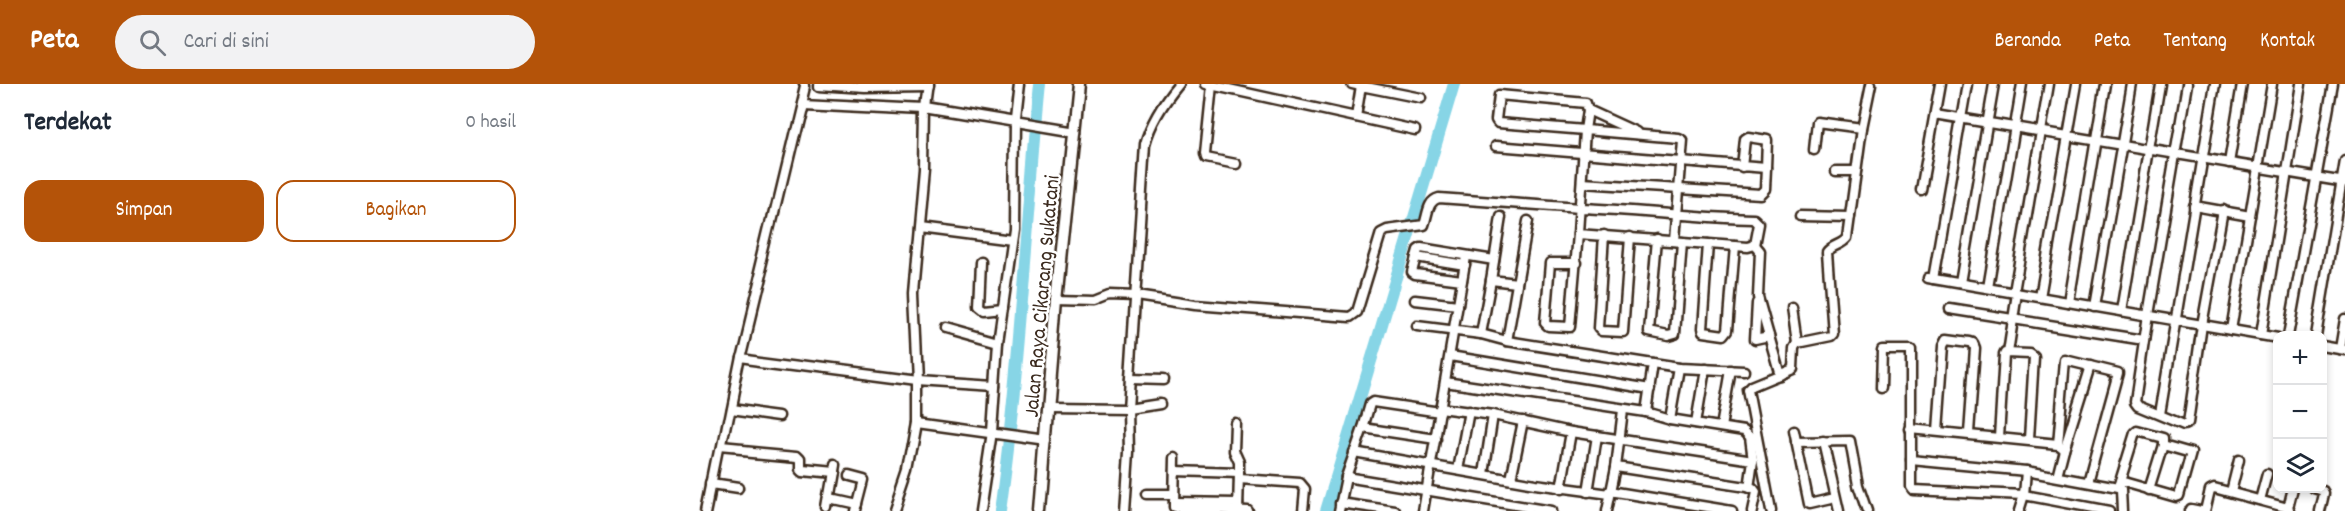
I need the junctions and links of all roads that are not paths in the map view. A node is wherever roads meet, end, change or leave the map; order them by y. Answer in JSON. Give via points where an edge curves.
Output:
{"nodes":[{"id":1,"x":805,"y":84,"type":"edge"},
{"id":2,"x":819,"y":84,"type":"edge"},
{"id":3,"x":1019,"y":84,"type":"edge"},
{"id":4,"x":1079,"y":84,"type":"edge"},
{"id":5,"x":1179,"y":84,"type":"edge"},
{"id":6,"x":1871,"y":84,"type":"edge"},
{"id":7,"x":1940,"y":84,"type":"edge"},
{"id":8,"x":1967,"y":84,"type":"edge"},
{"id":9,"x":1994,"y":84,"type":"edge"},
{"id":10,"x":2022,"y":84,"type":"edge"},
{"id":11,"x":2049,"y":84,"type":"edge"},
{"id":12,"x":2077,"y":84,"type":"edge"},
{"id":13,"x":2104,"y":84,"type":"edge"},
{"id":14,"x":2132,"y":84,"type":"edge"},
{"id":15,"x":2160,"y":84,"type":"edge"},
{"id":16,"x":2187,"y":84,"type":"edge"},
{"id":17,"x":2215,"y":84,"type":"edge"},
{"id":18,"x":2242,"y":84,"type":"edge"},
{"id":19,"x":2272,"y":84,"type":"edge"},
{"id":20,"x":2301,"y":84,"type":"edge"},
{"id":21,"x":2333,"y":84,"type":"edge"},
{"id":22,"x":928,"y":85,"type":"edge"},
{"id":23,"x":1209,"y":85,"type":"edge"},
{"id":24,"x":1357,"y":85,"type":"edge"},
{"id":25,"x":1421,"y":98,"type":"dead end"},
{"id":26,"x":801,"y":101,"type":"junction"},
{"id":27,"x":925,"y":107,"type":"junction"},
{"id":28,"x":1588,"y":110,"type":"junction"},
{"id":29,"x":1935,"y":114,"type":"junction"},
{"id":30,"x":1356,"y":117,"type":"junction"},
{"id":31,"x":1961,"y":119,"type":"junction"},
{"id":32,"x":1020,"y":121,"type":"junction"},
{"id":33,"x":1988,"y":123,"type":"junction"},
{"id":34,"x":1862,"y":128,"type":"junction"},
{"id":35,"x":2015,"y":128,"type":"junction"},
{"id":36,"x":1415,"y":130,"type":"dead end"},
{"id":37,"x":1585,"y":130,"type":"junction"},
{"id":38,"x":1075,"y":132,"type":"junction"},
{"id":39,"x":2042,"y":132,"type":"junction"},
{"id":40,"x":1644,"y":136,"type":"junction"},
{"id":41,"x":2068,"y":136,"type":"junction"},
{"id":42,"x":2095,"y":141,"type":"junction"},
{"id":43,"x":2122,"y":145,"type":"junction"},
{"id":44,"x":1496,"y":146,"type":"dead end"},
{"id":45,"x":1814,"y":150,"type":"dead end"},
{"id":46,"x":2150,"y":150,"type":"junction"},
{"id":47,"x":2175,"y":154,"type":"junction"},
{"id":48,"x":1583,"y":155,"type":"junction"},
{"id":49,"x":2202,"y":159,"type":"junction"},
{"id":50,"x":2345,"y":161,"type":"edge"},
{"id":51,"x":1681,"y":163,"type":"junction"},
{"id":52,"x":2229,"y":163,"type":"junction"},
{"id":53,"x":1236,"y":164,"type":"dead end"},
{"id":54,"x":1742,"y":167,"type":"junction"},
{"id":55,"x":1766,"y":168,"type":"junction"},
{"id":56,"x":2258,"y":168,"type":"junction"},
{"id":57,"x":1836,"y":171,"type":"dead end"},
{"id":58,"x":1856,"y":171,"type":"junction"},
{"id":59,"x":2286,"y":172,"type":"junction"},
{"id":60,"x":2315,"y":177,"type":"junction"},
{"id":61,"x":2343,"y":182,"type":"edge"},
{"id":62,"x":1581,"y":183,"type":"junction"},
{"id":63,"x":1679,"y":189,"type":"junction"},
{"id":64,"x":1921,"y":190,"type":"dead end"},
{"id":65,"x":2194,"y":206,"type":"junction"},
{"id":66,"x":1580,"y":208,"type":"junction"},
{"id":67,"x":2223,"y":210,"type":"junction"},
{"id":68,"x":1677,"y":215,"type":"junction"},
{"id":69,"x":1501,"y":216,"type":"dead end"},
{"id":70,"x":1800,"y":216,"type":"dead end"},
{"id":71,"x":2250,"y":216,"type":"junction"},
{"id":72,"x":1850,"y":217,"type":"junction"},
{"id":73,"x":1528,"y":221,"type":"dead end"},
{"id":74,"x":919,"y":228,"type":"junction"},
{"id":75,"x":1578,"y":234,"type":"junction"},
{"id":76,"x":1604,"y":235,"type":"junction"},
{"id":77,"x":1630,"y":237,"type":"junction"},
{"id":78,"x":1657,"y":239,"type":"junction"},
{"id":79,"x":1012,"y":240,"type":"junction"},
{"id":80,"x":1678,"y":241,"type":"junction"},
{"id":81,"x":1708,"y":244,"type":"junction"},
{"id":82,"x":1755,"y":245,"type":"junction"},
{"id":83,"x":1735,"y":246,"type":"junction"},
{"id":84,"x":1494,"y":260,"type":"junction"},
{"id":85,"x":1466,"y":261,"type":"junction"},
{"id":86,"x":981,"y":262,"type":"dead end"},
{"id":87,"x":1577,"y":263,"type":"junction"},
{"id":88,"x":1462,"y":280,"type":"junction"},
{"id":89,"x":1491,"y":280,"type":"junction"},
{"id":90,"x":1517,"y":283,"type":"junction"},
{"id":91,"x":1960,"y":283,"type":"junction"},
{"id":92,"x":1988,"y":288,"type":"junction"},
{"id":93,"x":2015,"y":293,"type":"junction"},
{"id":94,"x":1136,"y":296,"type":"junction"},
{"id":95,"x":1758,"y":297,"type":"junction"},
{"id":96,"x":2040,"y":297,"type":"junction"},
{"id":97,"x":1057,"y":300,"type":"junction"},
{"id":98,"x":1415,"y":300,"type":"dead end"},
{"id":99,"x":2069,"y":302,"type":"junction"},
{"id":100,"x":1458,"y":305,"type":"junction"},
{"id":101,"x":2094,"y":307,"type":"junction"},
{"id":102,"x":1003,"y":308,"type":"junction"},
{"id":103,"x":1792,"y":308,"type":"dead end"},
{"id":104,"x":1950,"y":309,"type":"dead end"},
{"id":105,"x":2122,"y":312,"type":"junction"},
{"id":106,"x":2148,"y":315,"type":"junction"},
{"id":107,"x":2345,"y":319,"type":"edge"},
{"id":108,"x":2012,"y":320,"type":"junction"},
{"id":109,"x":2175,"y":320,"type":"junction"},
{"id":110,"x":2202,"y":325,"type":"junction"},
{"id":111,"x":1417,"y":326,"type":"dead end"},
{"id":112,"x":945,"y":327,"type":"dead end"},
{"id":113,"x":1453,"y":330,"type":"junction"},
{"id":114,"x":2230,"y":330,"type":"junction"},
{"id":115,"x":2289,"y":331,"type":"edge"},
{"id":116,"x":2317,"y":331,"type":"edge"},
{"id":117,"x":1481,"y":334,"type":"junction"},
{"id":118,"x":2261,"y":335,"type":"junction"},
{"id":119,"x":1769,"y":336,"type":"junction"},
{"id":120,"x":2273,"y":337,"type":"edge"},
{"id":121,"x":2144,"y":340,"type":"junction"},
{"id":122,"x":1507,"y":341,"type":"junction"},
{"id":123,"x":998,"y":342,"type":"junction"},
{"id":124,"x":1797,"y":343,"type":"junction"},
{"id":125,"x":2327,"y":347,"type":"edge"},
{"id":126,"x":2343,"y":349,"type":"edge"},
{"id":127,"x":2008,"y":353,"type":"junction"},
{"id":128,"x":1450,"y":356,"type":"junction"},
{"id":129,"x":739,"y":357,"type":"junction"},
{"id":130,"x":1653,"y":364,"type":"junction"},
{"id":131,"x":2090,"y":366,"type":"junction"},
{"id":132,"x":1678,"y":368,"type":"junction"},
{"id":133,"x":1705,"y":369,"type":"junction"},
{"id":134,"x":1731,"y":370,"type":"junction"},
{"id":135,"x":1744,"y":370,"type":"dead end"},
{"id":136,"x":1780,"y":375,"type":"junction"},
{"id":137,"x":1130,"y":379,"type":"junction"},
{"id":138,"x":1163,"y":380,"type":"dead end"},
{"id":139,"x":917,"y":381,"type":"junction"},
{"id":140,"x":1445,"y":382,"type":"junction"},
{"id":141,"x":995,"y":386,"type":"junction"},
{"id":142,"x":1881,"y":388,"type":"dead end"},
{"id":143,"x":1650,"y":389,"type":"junction"},
{"id":144,"x":1160,"y":404,"type":"dead end"},
{"id":145,"x":1049,"y":408,"type":"junction"},
{"id":146,"x":729,"y":409,"type":"junction"},
{"id":147,"x":1128,"y":409,"type":"junction"},
{"id":148,"x":1440,"y":410,"type":"junction"},
{"id":149,"x":1623,"y":410,"type":"junction"},
{"id":150,"x":1469,"y":411,"type":"junction"},
{"id":151,"x":1646,"y":412,"type":"junction"},
{"id":152,"x":2160,"y":414,"type":"junction"},
{"id":153,"x":1493,"y":415,"type":"junction"},
{"id":154,"x":781,"y":416,"type":"dead end"},
{"id":155,"x":1670,"y":419,"type":"junction"},
{"id":156,"x":1523,"y":421,"type":"junction"},
{"id":157,"x":917,"y":423,"type":"junction"},
{"id":158,"x":1234,"y":423,"type":"dead end"},
{"id":159,"x":1696,"y":423,"type":"junction"},
{"id":160,"x":1721,"y":427,"type":"junction"},
{"id":161,"x":1363,"y":428,"type":"junction"},
{"id":162,"x":1910,"y":429,"type":"junction"},
{"id":163,"x":1794,"y":431,"type":"dead end"},
{"id":164,"x":1938,"y":431,"type":"junction"},
{"id":165,"x":992,"y":432,"type":"junction"},
{"id":166,"x":1571,"y":432,"type":"junction"},
{"id":167,"x":1968,"y":433,"type":"junction"},
{"id":168,"x":1597,"y":436,"type":"junction"},
{"id":169,"x":1999,"y":436,"type":"junction"},
{"id":170,"x":1436,"y":439,"type":"junction"},
{"id":171,"x":2029,"y":439,"type":"junction"},
{"id":172,"x":1620,"y":440,"type":"junction"},
{"id":173,"x":1047,"y":441,"type":"junction"},
{"id":174,"x":1824,"y":441,"type":"junction"},
{"id":175,"x":1796,"y":442,"type":"junction"},
{"id":176,"x":2163,"y":445,"type":"junction"},
{"id":177,"x":2061,"y":446,"type":"junction"},
{"id":178,"x":721,"y":449,"type":"junction"},
{"id":179,"x":1354,"y":452,"type":"junction"},
{"id":180,"x":1175,"y":458,"type":"dead end"},
{"id":181,"x":1753,"y":460,"type":"junction"},
{"id":182,"x":1911,"y":460,"type":"junction"},
{"id":183,"x":2239,"y":460,"type":"dead end"},
{"id":184,"x":1430,"y":465,"type":"junction"},
{"id":185,"x":1616,"y":466,"type":"junction"},
{"id":186,"x":1458,"y":470,"type":"junction"},
{"id":187,"x":1175,"y":471,"type":"junction"},
{"id":188,"x":2026,"y":471,"type":"junction"},
{"id":189,"x":1484,"y":474,"type":"junction"},
{"id":190,"x":2267,"y":474,"type":"dead end"},
{"id":191,"x":846,"y":476,"type":"dead end"},
{"id":192,"x":1239,"y":476,"type":"junction"},
{"id":193,"x":2057,"y":476,"type":"junction"},
{"id":194,"x":1346,"y":477,"type":"junction"},
{"id":195,"x":1511,"y":479,"type":"junction"},
{"id":196,"x":2088,"y":482,"type":"junction"},
{"id":197,"x":713,"y":484,"type":"junction"},
{"id":198,"x":2119,"y":484,"type":"junction"},
{"id":199,"x":740,"y":488,"type":"dead end"},
{"id":200,"x":1749,"y":488,"type":"junction"},
{"id":201,"x":1561,"y":489,"type":"junction"},
{"id":202,"x":2149,"y":490,"type":"junction"},
{"id":203,"x":1426,"y":491,"type":"junction"},
{"id":204,"x":1588,"y":492,"type":"junction"},
{"id":205,"x":2231,"y":492,"type":"junction"},
{"id":206,"x":1610,"y":493,"type":"junction"},
{"id":207,"x":2292,"y":493,"type":"edge"},
{"id":208,"x":2324,"y":493,"type":"edge"},
{"id":209,"x":1146,"y":494,"type":"dead end"},
{"id":210,"x":2024,"y":495,"type":"junction"},
{"id":211,"x":1835,"y":498,"type":"junction"},
{"id":212,"x":2260,"y":500,"type":"junction"},
{"id":213,"x":1174,"y":503,"type":"edge"},
{"id":214,"x":854,"y":507,"type":"edge"},
{"id":215,"x":1340,"y":507,"type":"edge"},
{"id":216,"x":1238,"y":508,"type":"edge"},
{"id":217,"x":2289,"y":509,"type":"edge"},
{"id":218,"x":708,"y":511,"type":"edge"},
{"id":219,"x":895,"y":511,"type":"edge"},
{"id":220,"x":980,"y":511,"type":"edge"},
{"id":221,"x":1040,"y":511,"type":"edge"},
{"id":222,"x":1125,"y":511,"type":"edge"},
{"id":223,"x":1248,"y":511,"type":"edge"},
{"id":224,"x":1303,"y":511,"type":"edge"},
{"id":225,"x":1395,"y":511,"type":"edge"},
{"id":226,"x":1423,"y":511,"type":"edge"},
{"id":227,"x":1551,"y":511,"type":"edge"},
{"id":228,"x":1607,"y":511,"type":"edge"},
{"id":229,"x":1732,"y":511,"type":"edge"},
{"id":230,"x":1752,"y":511,"type":"edge"},
{"id":231,"x":1771,"y":511,"type":"edge"},
{"id":232,"x":1839,"y":511,"type":"edge"},
{"id":233,"x":1867,"y":511,"type":"edge"},
{"id":234,"x":2019,"y":511,"type":"edge"},
{"id":235,"x":2109,"y":511,"type":"edge"},
{"id":236,"x":2122,"y":511,"type":"edge"},
{"id":237,"x":2190,"y":511,"type":"edge"},
{"id":238,"x":2203,"y":511,"type":"edge"},
{"id":239,"x":2320,"y":511,"type":"edge"}],
"edges":[{"from":1,"to":26,"type":"street"},
{"from":2,"to":22,"type":"street"},
{"from":3,"to":32,"type":"street"},
{"from":4,"to":38,"type":"main road","name":"Jalan Raya Cikarang Sukatani"},
{"from":5,"to":94,"type":"street","via":[[1164,103],[1145,144]]},
{"from":6,"to":34,"type":"street"},
{"from":7,"to":29,"type":"street"},
{"from":8,"to":31,"type":"street"},
{"from":9,"to":33,"type":"street"},
{"from":10,"to":35,"type":"street"},
{"from":11,"to":39,"type":"street"},
{"from":12,"to":41,"type":"street"},
{"from":13,"to":42,"type":"street"},
{"from":14,"to":43,"type":"street"},
{"from":15,"to":46,"type":"street"},
{"from":16,"to":47,"type":"street"},
{"from":17,"to":49,"type":"street"},
{"from":18,"to":52,"type":"street"},
{"from":19,"to":56,"type":"street"},
{"from":20,"to":59,"type":"street"},
{"from":21,"to":60,"type":"street"},
{"from":22,"to":27,"type":"street"},
{"from":23,"to":30,"type":"street"},
{"from":23,"to":53,"type":"street","via":[[1206,158]]},
{"from":24,"to":25,"type":"street"},
{"from":24,"to":30,"type":"street"},
{"from":26,"to":27,"type":"street"},
{"from":26,"to":129,"type":"street"},
{"from":27,"to":32,"type":"street"},
{"from":27,"to":74,"type":"street"},
{"from":28,"to":37,"type":"street"},
{"from":28,"to":37,"type":"street","via":[[1586,103],[1499,95],[1498,123]]},
{"from":28,"to":40,"type":"street"},
{"from":29,"to":31,"type":"street"},
{"from":29,"to":64,"type":"street"},
{"from":30,"to":36,"type":"street"},
{"from":31,"to":33,"type":"street"},
{"from":31,"to":91,"type":"street","via":[[1931,278]]},
{"from":32,"to":38,"type":"street"},
{"from":32,"to":79,"type":"street"},
{"from":33,"to":35,"type":"street"},
{"from":33,"to":91,"type":"street"},
{"from":34,"to":45,"type":"street","via":[[1817,122]]},
{"from":34,"to":58,"type":"street"},
{"from":35,"to":39,"type":"street"},
{"from":35,"to":92,"type":"street"},
{"from":37,"to":40,"type":"street"},
{"from":37,"to":48,"type":"street"},
{"from":38,"to":97,"type":"main road","name":"Jalan Raya Cikarang Sukatani"},
{"from":39,"to":41,"type":"street"},
{"from":39,"to":93,"type":"street"},
{"from":40,"to":51,"type":"street","via":[[1680,138]]},
{"from":41,"to":42,"type":"street"},
{"from":41,"to":96,"type":"street"},
{"from":42,"to":43,"type":"street"},
{"from":42,"to":99,"type":"street"},
{"from":43,"to":46,"type":"street"},
{"from":43,"to":101,"type":"street"},
{"from":44,"to":48,"type":"street"},
{"from":46,"to":47,"type":"street"},
{"from":46,"to":105,"type":"street"},
{"from":47,"to":49,"type":"street"},
{"from":47,"to":106,"type":"street"},
{"from":48,"to":51,"type":"street"},
{"from":48,"to":62,"type":"street"},
{"from":49,"to":52,"type":"street"},
{"from":49,"to":65,"type":"street"},
{"from":50,"to":61,"type":"street"},
{"from":51,"to":54,"type":"street"},
{"from":51,"to":63,"type":"street"},
{"from":52,"to":56,"type":"street"},
{"from":54,"to":55,"type":"street"},
{"from":54,"to":55,"type":"street","via":[[1744,141],[1748,137],[1764,138],[1768,144]]},
{"from":55,"to":63,"type":"street","via":[[1765,189],[1760,194]]},
{"from":56,"to":59,"type":"street"},
{"from":56,"to":71,"type":"street"},
{"from":57,"to":58,"type":"street"},
{"from":58,"to":72,"type":"street"},
{"from":59,"to":60,"type":"street"},
{"from":59,"to":118,"type":"street"},
{"from":60,"to":61,"type":"street"},
{"from":60,"to":115,"type":"street"},
{"from":61,"to":116,"type":"street"},
{"from":62,"to":63,"type":"street"},
{"from":62,"to":66,"type":"street"},
{"from":63,"to":68,"type":"street"},
{"from":65,"to":67,"type":"street"},
{"from":65,"to":109,"type":"street"},
{"from":66,"to":68,"type":"street"},
{"from":66,"to":75,"type":"street"},
{"from":66,"to":94,"type":"street","via":[[1433,200],[1423,226],[1381,233],[1357,312],[1350,317],[1195,305]]},
{"from":67,"to":71,"type":"street"},
{"from":67,"to":110,"type":"street"},
{"from":68,"to":80,"type":"street"},
{"from":68,"to":82,"type":"street","via":[[1754,219],[1759,224]]},
{"from":69,"to":84,"type":"street"},
{"from":70,"to":72,"type":"street"},
{"from":71,"to":114,"type":"street"},
{"from":72,"to":124,"type":"street","via":[[1847,238],[1827,252],[1833,334]]},
{"from":73,"to":90,"type":"street"},
{"from":74,"to":79,"type":"street"},
{"from":74,"to":139,"type":"street","via":[[913,301]]},
{"from":75,"to":76,"type":"street"},
{"from":75,"to":87,"type":"street"},
{"from":76,"to":77,"type":"street"},
{"from":76,"to":77,"type":"street","via":[[1598,328],[1601,332],[1623,332]]},
{"from":77,"to":78,"type":"street"},
{"from":78,"to":80,"type":"street"},
{"from":78,"to":80,"type":"street","via":[[1649,332],[1668,336],[1675,334]]},
{"from":79,"to":102,"type":"street"},
{"from":80,"to":81,"type":"street"},
{"from":81,"to":83,"type":"street"},
{"from":81,"to":83,"type":"street","via":[[1702,329],[1706,334],[1724,335],[1728,330]]},
{"from":82,"to":83,"type":"street"},
{"from":82,"to":95,"type":"street","via":[[1760,251]]},
{"from":84,"to":85,"type":"street"},
{"from":84,"to":89,"type":"street"},
{"from":85,"to":88,"type":"street"},
{"from":85,"to":88,"type":"street","via":[[1416,257],[1412,272]]},
{"from":86,"to":102,"type":"street","via":[[979,306],[984,310]]},
{"from":87,"to":87,"type":"street","via":[[1570,327],[1548,326],[1545,323],[1550,263]]},
{"from":88,"to":100,"type":"street"},
{"from":89,"to":90,"type":"street"},
{"from":89,"to":117,"type":"street"},
{"from":90,"to":122,"type":"street"},
{"from":91,"to":92,"type":"street"},
{"from":92,"to":93,"type":"street"},
{"from":93,"to":96,"type":"street"},
{"from":93,"to":108,"type":"street"},
{"from":94,"to":97,"type":"street"},
{"from":94,"to":137,"type":"street"},
{"from":95,"to":119,"type":"street"},
{"from":95,"to":119,"type":"street","via":[[1755,339]]},
{"from":96,"to":99,"type":"street"},
{"from":97,"to":145,"type":"main road","name":"Jalan Raya Cikarang Sukatani"},
{"from":98,"to":100,"type":"street"},
{"from":99,"to":101,"type":"street"},
{"from":100,"to":113,"type":"street"},
{"from":101,"to":105,"type":"street"},
{"from":102,"to":123,"type":"street"},
{"from":103,"to":124,"type":"street"},
{"from":104,"to":108,"type":"street"},
{"from":105,"to":106,"type":"street"},
{"from":106,"to":109,"type":"street"},
{"from":106,"to":121,"type":"street"},
{"from":107,"to":126,"type":"street"},
{"from":108,"to":121,"type":"street"},
{"from":108,"to":127,"type":"street"},
{"from":109,"to":110,"type":"street"},
{"from":109,"to":152,"type":"street"},
{"from":110,"to":114,"type":"street"},
{"from":110,"to":152,"type":"street","via":[[2188,423],[2184,425]]},
{"from":111,"to":113,"type":"street"},
{"from":112,"to":123,"type":"street"},
{"from":113,"to":117,"type":"street"},
{"from":113,"to":128,"type":"street"},
{"from":114,"to":118,"type":"street"},
{"from":117,"to":122,"type":"street"},
{"from":118,"to":120,"type":"street"},
{"from":119,"to":136,"type":"street"},
{"from":121,"to":152,"type":"street","via":[[2136,404]]},
{"from":122,"to":130,"type":"street"},
{"from":123,"to":141,"type":"street"},
{"from":124,"to":136,"type":"street","via":[[1794,367]]},
{"from":125,"to":126,"type":"street"},
{"from":127,"to":169,"type":"street","via":[[2004,355]]},
{"from":127,"to":171,"type":"street","via":[[2034,357]]},
{"from":128,"to":140,"type":"street"},
{"from":128,"to":143,"type":"street"},
{"from":129,"to":139,"type":"street"},
{"from":129,"to":146,"type":"street"},
{"from":130,"to":132,"type":"street"},
{"from":130,"to":143,"type":"street"},
{"from":131,"to":177,"type":"street"},
{"from":131,"to":177,"type":"street","via":[[2066,359],[2064,362]]},
{"from":131,"to":196,"type":"street","via":[[2118,373],[2119,378]]},
{"from":132,"to":133,"type":"street"},
{"from":132,"to":155,"type":"street"},
{"from":133,"to":134,"type":"street"},
{"from":133,"to":159,"type":"street"},
{"from":134,"to":135,"type":"street"},
{"from":134,"to":160,"type":"street"},
{"from":136,"to":231,"type":"street","via":[[1748,390]]},
{"from":137,"to":138,"type":"street"},
{"from":137,"to":147,"type":"street"},
{"from":139,"to":141,"type":"street"},
{"from":139,"to":157,"type":"street"},
{"from":140,"to":148,"type":"street"},
{"from":140,"to":149,"type":"street"},
{"from":141,"to":165,"type":"street"},
{"from":142,"to":162,"type":"street","via":[[1882,350],[1911,350]]},
{"from":143,"to":151,"type":"street"},
{"from":144,"to":147,"type":"street"},
{"from":145,"to":147,"type":"street"},
{"from":145,"to":173,"type":"main road","name":"Jalan Raya Cikarang Sukatani"},
{"from":146,"to":154,"type":"street"},
{"from":146,"to":178,"type":"street"},
{"from":147,"to":222,"type":"street","via":[[1130,452]]},
{"from":148,"to":150,"type":"street"},
{"from":148,"to":161,"type":"street","via":[[1374,402]]},
{"from":148,"to":170,"type":"street"},
{"from":149,"to":151,"type":"street"},
{"from":149,"to":172,"type":"street"},
{"from":150,"to":153,"type":"street"},
{"from":150,"to":186,"type":"street"},
{"from":151,"to":155,"type":"street"},
{"from":153,"to":156,"type":"street"},
{"from":153,"to":189,"type":"street"},
{"from":155,"to":159,"type":"street"},
{"from":156,"to":166,"type":"street"},
{"from":156,"to":195,"type":"street"},
{"from":157,"to":165,"type":"street"},
{"from":157,"to":219,"type":"street","via":[[908,472]]},
{"from":158,"to":192,"type":"street"},
{"from":159,"to":160,"type":"street"},
{"from":160,"to":181,"type":"street","via":[[1748,433]]},
{"from":161,"to":170,"type":"street"},
{"from":161,"to":179,"type":"street"},
{"from":162,"to":164,"type":"street"},
{"from":162,"to":182,"type":"street"},
{"from":163,"to":175,"type":"street"},
{"from":164,"to":167,"type":"street"},
{"from":164,"to":167,"type":"street","via":[[1947,339],[1970,342],[1975,348]]},
{"from":165,"to":173,"type":"street"},
{"from":165,"to":220,"type":"street"},
{"from":166,"to":168,"type":"street"},
{"from":166,"to":201,"type":"street"},
{"from":167,"to":169,"type":"street"},
{"from":168,"to":172,"type":"street"},
{"from":168,"to":204,"type":"street"},
{"from":169,"to":171,"type":"street"},
{"from":170,"to":184,"type":"street"},
{"from":171,"to":177,"type":"street"},
{"from":172,"to":181,"type":"street"},
{"from":172,"to":185,"type":"street"},
{"from":173,"to":221,"type":"main road","name":"Jalan Raya Cikarang Sukatani"},
{"from":174,"to":175,"type":"street"},
{"from":174,"to":211,"type":"street"},
{"from":174,"to":233,"type":"street","via":[[1850,441]]},
{"from":175,"to":211,"type":"street","via":[[1809,504]]},
{"from":176,"to":198,"type":"street","via":[[2163,438],[2137,431]]},
{"from":176,"to":202,"type":"street"},
{"from":176,"to":202,"type":"street","via":[[2191,453],[2179,496]]},
{"from":177,"to":193,"type":"street"},
{"from":178,"to":197,"type":"street"},
{"from":178,"to":214,"type":"street","via":[[796,456],[799,468],[832,469],[827,502]]},
{"from":179,"to":184,"type":"street"},
{"from":179,"to":194,"type":"street"},
{"from":180,"to":187,"type":"street"},
{"from":181,"to":200,"type":"street"},
{"from":182,"to":188,"type":"street"},
{"from":182,"to":210,"type":"street","via":[[1913,490]]},
{"from":183,"to":205,"type":"street"},
{"from":184,"to":186,"type":"street"},
{"from":184,"to":203,"type":"street"},
{"from":185,"to":200,"type":"street"},
{"from":185,"to":206,"type":"street"},
{"from":186,"to":189,"type":"street"},
{"from":187,"to":192,"type":"street"},
{"from":187,"to":213,"type":"street"},
{"from":188,"to":193,"type":"street"},
{"from":188,"to":210,"type":"street"},
{"from":189,"to":195,"type":"street"},
{"from":190,"to":212,"type":"street"},
{"from":191,"to":214,"type":"street","via":[[861,480]]},
{"from":192,"to":216,"type":"street"},
{"from":192,"to":224,"type":"street","via":[[1300,483],[1306,495]]},
{"from":193,"to":196,"type":"street"},
{"from":194,"to":203,"type":"street"},
{"from":194,"to":215,"type":"street"},
{"from":195,"to":201,"type":"street"},
{"from":196,"to":198,"type":"street"},
{"from":197,"to":199,"type":"street"},
{"from":197,"to":218,"type":"street"},
{"from":198,"to":202,"type":"street"},
{"from":198,"to":236,"type":"street"},
{"from":200,"to":230,"type":"street","via":[[1756,489]]},
{"from":201,"to":204,"type":"street"},
{"from":203,"to":226,"type":"street"},
{"from":203,"to":227,"type":"street"},
{"from":204,"to":206,"type":"street"},
{"from":205,"to":212,"type":"street"},
{"from":205,"to":238,"type":"street","via":[[2212,488]]},
{"from":206,"to":228,"type":"street"},
{"from":206,"to":229,"type":"street"},
{"from":207,"to":217,"type":"street"},
{"from":208,"to":239,"type":"street"},
{"from":209,"to":213,"type":"street"},
{"from":210,"to":234,"type":"street"},
{"from":210,"to":235,"type":"street"},
{"from":211,"to":232,"type":"street"},
{"from":212,"to":217,"type":"street"},
{"from":213,"to":216,"type":"street"},
{"from":215,"to":225,"type":"street"},
{"from":216,"to":223,"type":"street"},
{"from":237,"to":238,"type":"street"}]}
